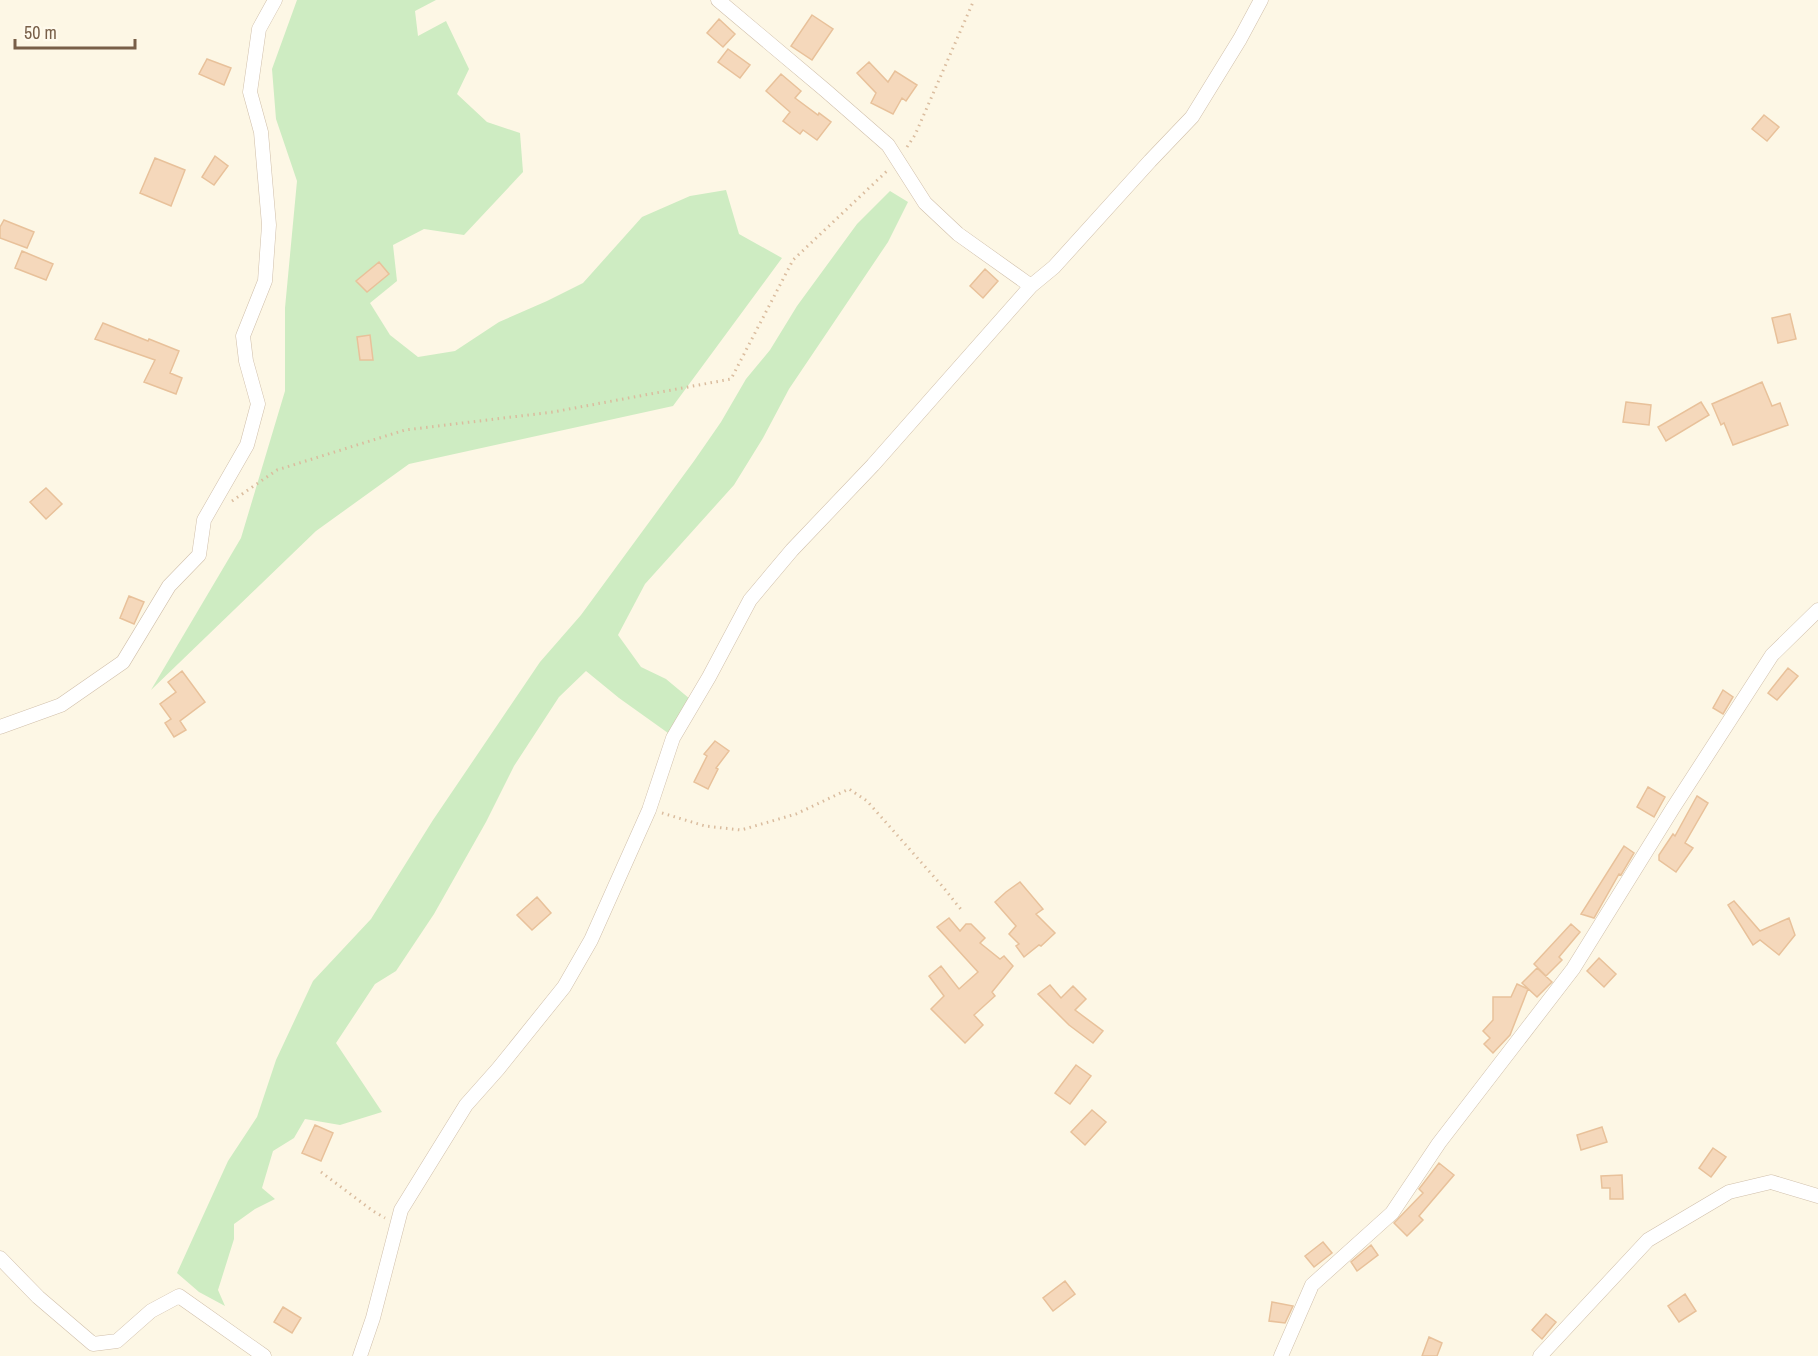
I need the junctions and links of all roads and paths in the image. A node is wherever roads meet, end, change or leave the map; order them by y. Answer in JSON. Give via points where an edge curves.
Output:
{"nodes":[{"id":1,"x":275,"y":0,"type":"edge"},
{"id":2,"x":718,"y":0,"type":"edge"},
{"id":3,"x":974,"y":0,"type":"edge"},
{"id":4,"x":1261,"y":0,"type":"edge"},
{"id":5,"x":898,"y":161,"type":"junction"},
{"id":6,"x":1031,"y":286,"type":"junction"},
{"id":7,"x":231,"y":502,"type":"dead end"},
{"id":8,"x":1818,"y":610,"type":"edge"},
{"id":9,"x":0,"y":727,"type":"edge"},
{"id":10,"x":649,"y":810,"type":"junction"},
{"id":11,"x":963,"y":912,"type":"dead end"},
{"id":12,"x":321,"y":1172,"type":"dead end"},
{"id":13,"x":1818,"y":1196,"type":"edge"},
{"id":14,"x":398,"y":1224,"type":"junction"},
{"id":15,"x":0,"y":1258,"type":"edge"},
{"id":16,"x":89,"y":1350,"type":"edge"},
{"id":17,"x":264,"y":1356,"type":"edge"},
{"id":18,"x":360,"y":1356,"type":"edge"},
{"id":19,"x":1281,"y":1356,"type":"edge"},
{"id":20,"x":1540,"y":1356,"type":"edge"}],
"edges":[{"from":1,"to":9,"type":"street","via":[[260,29],[250,92],[261,132],[269,225],[265,281],[243,336],[258,405],[247,445],[204,520],[199,555],[170,586],[123,662],[61,705]]},
{"from":2,"to":5,"type":"street","via":[[888,145]]},
{"from":3,"to":5,"type":"path","via":[[915,135]]},
{"from":4,"to":6,"type":"street","via":[[1192,117],[1054,267]]},
{"from":5,"to":6,"type":"street","via":[[924,203],[958,234]]},
{"from":5,"to":7,"type":"path","via":[[793,260],[730,379],[553,412],[405,430],[277,470]]},
{"from":6,"to":10,"type":"street","via":[[750,600],[673,738]]},
{"from":8,"to":19,"type":"street","via":[[1772,655],[1574,969],[1439,1143],[1392,1213],[1312,1285]]},
{"from":10,"to":11,"type":"path","via":[[705,826],[741,830],[796,814],[849,789],[867,801]]},
{"from":10,"to":14,"type":"street","via":[[591,940],[564,987],[466,1105],[401,1210]]},
{"from":12,"to":14,"type":"path","via":[[373,1211]]},
{"from":13,"to":20,"type":"street","via":[[1771,1182],[1729,1192],[1648,1240]]},
{"from":14,"to":18,"type":"street"},
{"from":15,"to":16,"type":"street"},
{"from":16,"to":17,"type":"street","via":[[117,1341],[151,1311],[179,1296]]}]}
